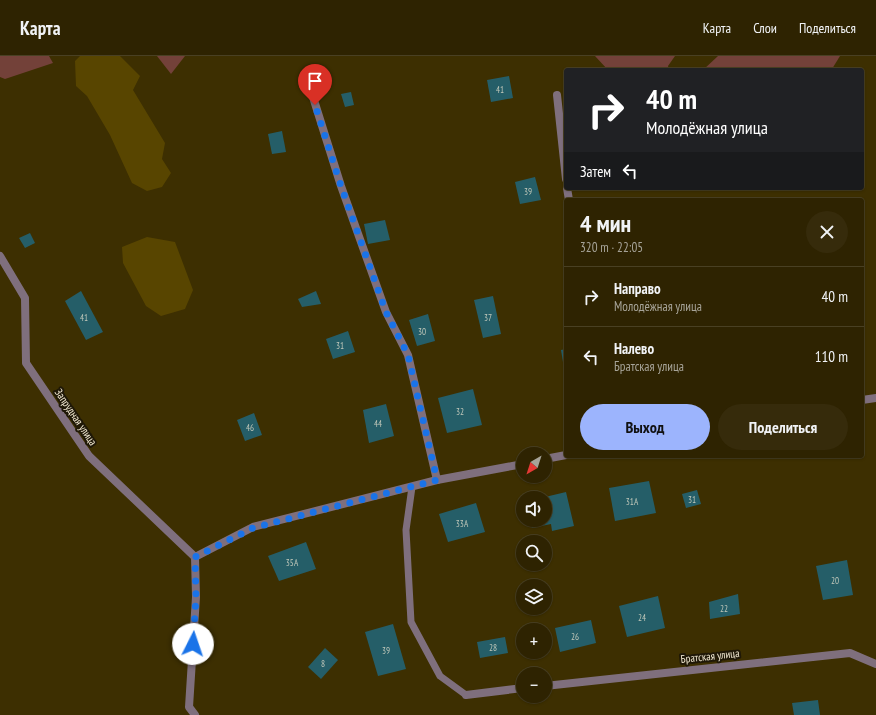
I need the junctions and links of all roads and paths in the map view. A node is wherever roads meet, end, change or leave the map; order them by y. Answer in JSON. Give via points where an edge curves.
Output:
{"nodes":[{"id":1,"x":307,"y":78,"type":"dead end"},
{"id":2,"x":557,"y":95,"type":"dead end"},
{"id":3,"x":564,"y":160,"type":"edge"},
{"id":4,"x":0,"y":256,"type":"edge"},
{"id":5,"x":876,"y":398,"type":"edge"},
{"id":6,"x":864,"y":400,"type":"edge"},
{"id":7,"x":564,"y":455,"type":"edge"},
{"id":8,"x":552,"y":458,"type":"edge"},
{"id":9,"x":516,"y":465,"type":"edge"},
{"id":10,"x":437,"y":480,"type":"junction"},
{"id":11,"x":412,"y":487,"type":"junction"},
{"id":12,"x":195,"y":557,"type":"junction"},
{"id":13,"x":876,"y":664,"type":"edge"},
{"id":14,"x":552,"y":685,"type":"edge"},
{"id":15,"x":516,"y":689,"type":"edge"},
{"id":16,"x":466,"y":695,"type":"joint"},
{"id":17,"x":195,"y":715,"type":"edge"}],
"edges":[{"from":1,"to":10,"type":"street","via":[[341,186],[386,312],[408,355]]},
{"from":2,"to":3,"type":"street"},
{"from":4,"to":12,"type":"street","name":"Запрудная улица","via":[[24,298],[26,363],[89,456]]},
{"from":5,"to":6,"type":"street"},
{"from":7,"to":8,"type":"street"},
{"from":9,"to":10,"type":"street"},
{"from":10,"to":11,"type":"street"},
{"from":11,"to":12,"type":"street","via":[[253,528]]},
{"from":11,"to":16,"type":"lane","via":[[406,530],[411,622],[440,676]]},
{"from":12,"to":17,"type":"street","via":[[196,597],[189,707]]},
{"from":13,"to":14,"type":"street","name":"Братская улица","via":[[850,653]]},
{"from":15,"to":16,"type":"street"}]}
